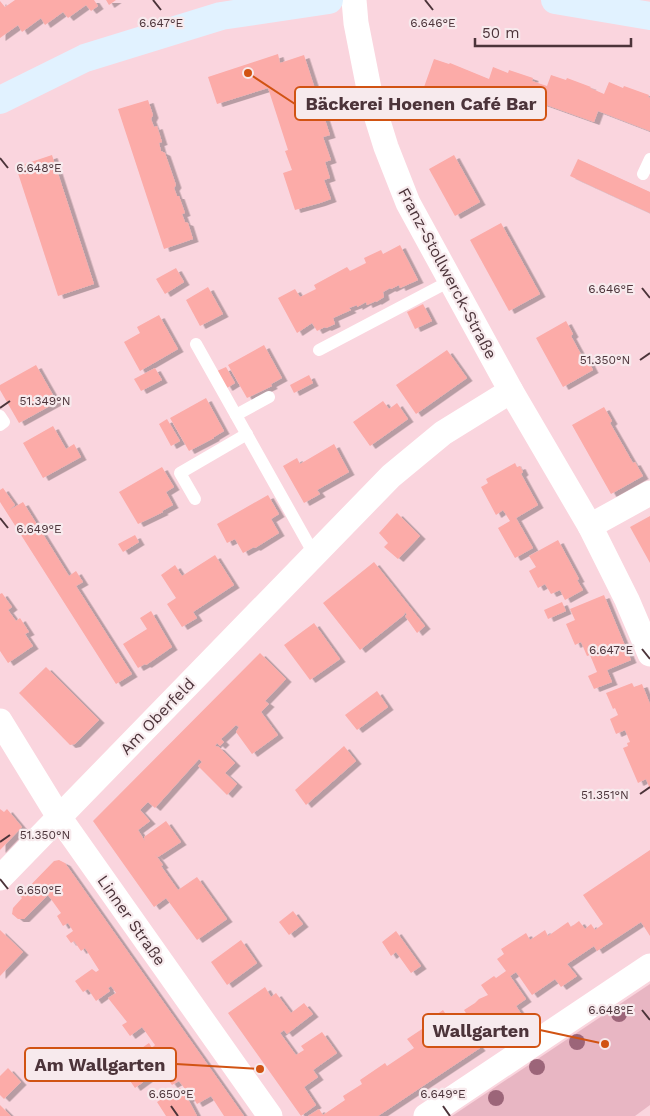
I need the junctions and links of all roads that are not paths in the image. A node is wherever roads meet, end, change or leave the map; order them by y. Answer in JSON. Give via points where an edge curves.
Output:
{"nodes":[{"id":1,"x":329,"y":0,"type":"edge"},
{"id":2,"x":354,"y":0,"type":"edge"},
{"id":3,"x":555,"y":0,"type":"edge"},
{"id":4,"x":650,"y":16,"type":"edge"},
{"id":5,"x":0,"y":100,"type":"edge"},
{"id":6,"x":650,"y":160,"type":"edge"},
{"id":7,"x":643,"y":174,"type":"dead end"},
{"id":8,"x":450,"y":281,"type":"junction"},
{"id":9,"x":196,"y":344,"type":"dead end"},
{"id":10,"x":319,"y":350,"type":"dead end"},
{"id":11,"x":511,"y":391,"type":"junction"},
{"id":12,"x":269,"y":397,"type":"dead end"},
{"id":13,"x":0,"y":416,"type":"edge"},
{"id":14,"x":236,"y":416,"type":"junction"},
{"id":15,"x":0,"y":425,"type":"edge"},
{"id":16,"x":246,"y":434,"type":"junction"},
{"id":17,"x":650,"y":493,"type":"edge"},
{"id":18,"x":195,"y":499,"type":"dead end"},
{"id":19,"x":590,"y":526,"type":"junction"},
{"id":20,"x":314,"y":554,"type":"junction"},
{"id":21,"x":650,"y":654,"type":"edge"},
{"id":22,"x":0,"y":721,"type":"edge"},
{"id":23,"x":59,"y":816,"type":"junction"},
{"id":24,"x":0,"y":878,"type":"edge"},
{"id":25,"x":650,"y":966,"type":"edge"},
{"id":26,"x":270,"y":1116,"type":"edge"},
{"id":27,"x":426,"y":1116,"type":"edge"}],
"edges":[{"from":1,"to":5,"type":"street","via":[[212,18],[85,58]]},
{"from":2,"to":8,"type":"street","name":"Franz-Stollwerck-Straße","via":[[371,99],[386,147],[408,203]]},
{"from":3,"to":4,"type":"street"},
{"from":6,"to":7,"type":"lane"},
{"from":8,"to":10,"type":"lane"},
{"from":8,"to":11,"type":"street","name":"Franz-Stollwerck-Straße"},
{"from":9,"to":14,"type":"lane"},
{"from":11,"to":19,"type":"street","name":"Franz-Stollwerck-Straße"},
{"from":11,"to":20,"type":"street","name":"Am Oberfeld","via":[[443,434],[399,470]]},
{"from":12,"to":14,"type":"lane"},
{"from":13,"to":15,"type":"lane","via":[[4,422]]},
{"from":14,"to":16,"type":"lane"},
{"from":16,"to":18,"type":"lane","via":[[180,473]]},
{"from":16,"to":20,"type":"lane"},
{"from":17,"to":19,"type":"street"},
{"from":19,"to":21,"type":"street","name":"Franz-Stollwerck-Straße"},
{"from":20,"to":23,"type":"street","name":"Am Oberfeld"},
{"from":22,"to":23,"type":"street","name":"Linner Straße"},
{"from":23,"to":24,"type":"street","name":"Am Oberfeld"},
{"from":23,"to":26,"type":"street","name":"Linner Straße"},
{"from":25,"to":27,"type":"street"}]}
